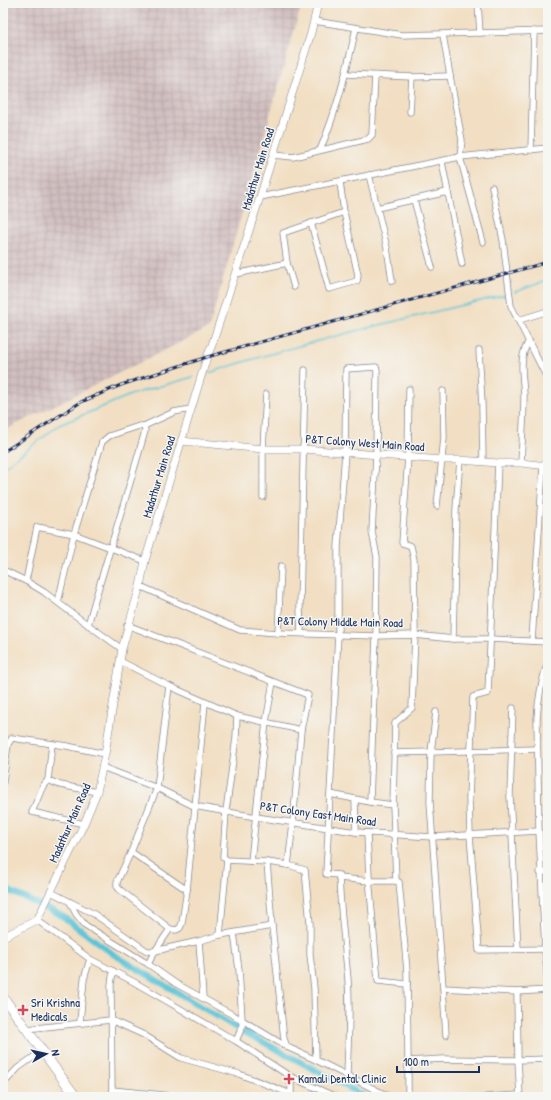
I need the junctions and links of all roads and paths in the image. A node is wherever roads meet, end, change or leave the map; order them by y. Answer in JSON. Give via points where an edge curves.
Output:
{"nodes":[{"id":1,"x":318,"y":3,"type":"edge"},
{"id":2,"x":478,"y":3,"type":"edge"},
{"id":3,"x":314,"y":21,"type":"junction"},
{"id":4,"x":356,"y":28,"type":"junction"},
{"id":5,"x":534,"y":31,"type":"junction"},
{"id":6,"x":548,"y":31,"type":"edge"},
{"id":7,"x":480,"y":33,"type":"junction"},
{"id":8,"x":443,"y":35,"type":"junction"},
{"id":9,"x":346,"y":74,"type":"junction"},
{"id":10,"x":375,"y":76,"type":"junction"},
{"id":11,"x":450,"y":76,"type":"junction"},
{"id":12,"x":412,"y":77,"type":"junction"},
{"id":13,"x":410,"y":112,"type":"dead end"},
{"id":14,"x":548,"y":148,"type":"edge"},
{"id":15,"x":320,"y":150,"type":"junction"},
{"id":16,"x":531,"y":150,"type":"junction"},
{"id":17,"x":273,"y":155,"type":"junction"},
{"id":18,"x":460,"y":157,"type":"junction"},
{"id":19,"x":442,"y":162,"type":"junction"},
{"id":20,"x":369,"y":175,"type":"junction"},
{"id":21,"x":340,"y":182,"type":"junction"},
{"id":22,"x":492,"y":187,"type":"dead end"},
{"id":23,"x":447,"y":192,"type":"junction"},
{"id":24,"x":260,"y":197,"type":"junction"},
{"id":25,"x":414,"y":200,"type":"junction"},
{"id":26,"x":378,"y":208,"type":"junction"},
{"id":27,"x":344,"y":212,"type":"junction"},
{"id":28,"x":311,"y":223,"type":"junction"},
{"id":29,"x":482,"y":242,"type":"dead end"},
{"id":30,"x":287,"y":263,"type":"junction"},
{"id":31,"x":462,"y":264,"type":"dead end"},
{"id":32,"x":432,"y":267,"type":"dead end"},
{"id":33,"x":236,"y":274,"type":"junction"},
{"id":34,"x":392,"y":281,"type":"dead end"},
{"id":35,"x":294,"y":287,"type":"dead end"},
{"id":36,"x":548,"y":311,"type":"edge"},
{"id":37,"x":519,"y":320,"type":"junction"},
{"id":38,"x":529,"y":341,"type":"junction"},
{"id":39,"x":479,"y":350,"type":"dead end"},
{"id":40,"x":305,"y":370,"type":"dead end"},
{"id":41,"x":548,"y":378,"type":"edge"},
{"id":42,"x":409,"y":389,"type":"dead end"},
{"id":43,"x":443,"y":391,"type":"dead end"},
{"id":44,"x":266,"y":394,"type":"dead end"},
{"id":45,"x":191,"y":409,"type":"junction"},
{"id":46,"x":144,"y":426,"type":"junction"},
{"id":47,"x":181,"y":441,"type":"junction"},
{"id":48,"x":263,"y":449,"type":"junction"},
{"id":49,"x":303,"y":449,"type":"junction"},
{"id":50,"x":345,"y":453,"type":"junction"},
{"id":51,"x":376,"y":455,"type":"junction"},
{"id":52,"x":408,"y":457,"type":"junction"},
{"id":53,"x":442,"y":460,"type":"junction"},
{"id":54,"x":460,"y":460,"type":"junction"},
{"id":55,"x":483,"y":462,"type":"junction"},
{"id":56,"x":498,"y":463,"type":"junction"},
{"id":57,"x":521,"y":463,"type":"junction"},
{"id":58,"x":545,"y":466,"type":"edge"},
{"id":59,"x":263,"y":497,"type":"dead end"},
{"id":60,"x":437,"y":506,"type":"dead end"},
{"id":61,"x":74,"y":534,"type":"junction"},
{"id":62,"x":110,"y":548,"type":"junction"},
{"id":63,"x":145,"y":561,"type":"junction"},
{"id":64,"x":281,"y":566,"type":"dead end"},
{"id":65,"x":3,"y":570,"type":"edge"},
{"id":66,"x":26,"y":581,"type":"junction"},
{"id":67,"x":140,"y":586,"type":"junction"},
{"id":68,"x":58,"y":602,"type":"junction"},
{"id":69,"x":88,"y":625,"type":"junction"},
{"id":70,"x":128,"y":625,"type":"junction"},
{"id":71,"x":278,"y":632,"type":"junction"},
{"id":72,"x":300,"y":633,"type":"junction"},
{"id":73,"x":338,"y":634,"type":"junction"},
{"id":74,"x":415,"y":635,"type":"junction"},
{"id":75,"x":376,"y":636,"type":"junction"},
{"id":76,"x":453,"y":639,"type":"junction"},
{"id":77,"x":491,"y":639,"type":"junction"},
{"id":78,"x":532,"y":641,"type":"dead end"},
{"id":79,"x":548,"y":642,"type":"edge"},
{"id":80,"x":122,"y":648,"type":"junction"},
{"id":81,"x":120,"y":661,"type":"junction"},
{"id":82,"x":548,"y":662,"type":"edge"},
{"id":83,"x":273,"y":682,"type":"junction"},
{"id":84,"x":169,"y":686,"type":"junction"},
{"id":85,"x":204,"y":702,"type":"junction"},
{"id":86,"x":514,"y":708,"type":"dead end"},
{"id":87,"x":436,"y":712,"type":"dead end"},
{"id":88,"x":237,"y":716,"type":"junction"},
{"id":89,"x":266,"y":722,"type":"junction"},
{"id":90,"x":301,"y":730,"type":"junction"},
{"id":91,"x":52,"y":744,"type":"junction"},
{"id":92,"x":537,"y":749,"type":"junction"},
{"id":93,"x":512,"y":750,"type":"junction"},
{"id":94,"x":471,"y":751,"type":"junction"},
{"id":95,"x":431,"y":752,"type":"junction"},
{"id":96,"x":394,"y":753,"type":"junction"},
{"id":97,"x":105,"y":754,"type":"junction"},
{"id":98,"x":102,"y":767,"type":"junction"},
{"id":99,"x":48,"y":780,"type":"junction"},
{"id":100,"x":3,"y":782,"type":"edge"},
{"id":101,"x":157,"y":788,"type":"junction"},
{"id":102,"x":98,"y":792,"type":"junction"},
{"id":103,"x":330,"y":794,"type":"junction"},
{"id":104,"x":355,"y":800,"type":"junction"},
{"id":105,"x":370,"y":802,"type":"junction"},
{"id":106,"x":393,"y":805,"type":"junction"},
{"id":107,"x":194,"y":806,"type":"junction"},
{"id":108,"x":226,"y":811,"type":"junction"},
{"id":109,"x":256,"y":817,"type":"junction"},
{"id":110,"x":293,"y":823,"type":"junction"},
{"id":111,"x":84,"y":824,"type":"junction"},
{"id":112,"x":328,"y":828,"type":"junction"},
{"id":113,"x":356,"y":832,"type":"junction"},
{"id":114,"x":539,"y":832,"type":"junction"},
{"id":115,"x":366,"y":833,"type":"junction"},
{"id":116,"x":512,"y":833,"type":"junction"},
{"id":117,"x":470,"y":834,"type":"junction"},
{"id":118,"x":395,"y":835,"type":"junction"},
{"id":119,"x":432,"y":837,"type":"junction"},
{"id":120,"x":131,"y":852,"type":"junction"},
{"id":121,"x":227,"y":860,"type":"junction"},
{"id":122,"x":251,"y":861,"type":"junction"},
{"id":123,"x":267,"y":862,"type":"junction"},
{"id":124,"x":288,"y":865,"type":"junction"},
{"id":125,"x":540,"y":872,"type":"junction"},
{"id":126,"x":548,"y":872,"type":"edge"},
{"id":127,"x":339,"y":878,"type":"junction"},
{"id":128,"x":369,"y":881,"type":"junction"},
{"id":129,"x":396,"y":881,"type":"junction"},
{"id":130,"x":187,"y":890,"type":"junction"},
{"id":131,"x":50,"y":893,"type":"junction"},
{"id":132,"x":70,"y":902,"type":"junction"},
{"id":133,"x":39,"y":916,"type":"junction"},
{"id":134,"x":272,"y":926,"type":"junction"},
{"id":135,"x":170,"y":929,"type":"junction"},
{"id":136,"x":234,"y":933,"type":"junction"},
{"id":137,"x":220,"y":935,"type":"junction"},
{"id":138,"x":3,"y":937,"type":"edge"},
{"id":139,"x":199,"y":941,"type":"junction"},
{"id":140,"x":545,"y":949,"type":"junction"},
{"id":141,"x":518,"y":950,"type":"junction"},
{"id":142,"x":155,"y":951,"type":"junction"},
{"id":143,"x":90,"y":959,"type":"junction"},
{"id":144,"x":148,"y":964,"type":"junction"},
{"id":145,"x":113,"y":971,"type":"junction"},
{"id":146,"x":548,"y":979,"type":"edge"},
{"id":147,"x":407,"y":984,"type":"junction"},
{"id":148,"x":548,"y":987,"type":"edge"},
{"id":149,"x":443,"y":988,"type":"junction"},
{"id":150,"x":548,"y":990,"type":"edge"},
{"id":151,"x":517,"y":992,"type":"junction"},
{"id":152,"x":3,"y":997,"type":"edge"},
{"id":153,"x":203,"y":998,"type":"junction"},
{"id":154,"x":111,"y":1020,"type":"junction"},
{"id":155,"x":242,"y":1020,"type":"junction"},
{"id":156,"x":80,"y":1022,"type":"junction"},
{"id":157,"x":26,"y":1029,"type":"junction"},
{"id":158,"x":446,"y":1035,"type":"dead end"},
{"id":159,"x":236,"y":1041,"type":"junction"},
{"id":160,"x":287,"y":1047,"type":"junction"},
{"id":161,"x":42,"y":1051,"type":"junction"},
{"id":162,"x":548,"y":1059,"type":"edge"},
{"id":163,"x":316,"y":1060,"type":"junction"},
{"id":164,"x":518,"y":1060,"type":"junction"},
{"id":165,"x":408,"y":1061,"type":"junction"},
{"id":166,"x":347,"y":1076,"type":"junction"},
{"id":167,"x":291,"y":1077,"type":"junction"},
{"id":168,"x":3,"y":1084,"type":"edge"},
{"id":169,"x":112,"y":1090,"type":"junction"},
{"id":170,"x":291,"y":1095,"type":"edge"},
{"id":171,"x":381,"y":1095,"type":"edge"},
{"id":172,"x":520,"y":1096,"type":"edge"},
{"id":173,"x":76,"y":1097,"type":"edge"},
{"id":174,"x":112,"y":1097,"type":"edge"},
{"id":175,"x":184,"y":1097,"type":"edge"},
{"id":176,"x":336,"y":1097,"type":"edge"},
{"id":177,"x":390,"y":1097,"type":"edge"},
{"id":178,"x":408,"y":1097,"type":"edge"},
{"id":179,"x":486,"y":1097,"type":"edge"}],
"edges":[{"from":1,"to":3,"type":"street","name":"Madathur Main Road"},
{"from":2,"to":7,"type":"street"},
{"from":3,"to":4,"type":"street"},
{"from":3,"to":17,"type":"street","name":"Madathur Main Road"},
{"from":4,"to":8,"type":"street","via":[[402,35]]},
{"from":4,"to":9,"type":"street"},
{"from":5,"to":6,"type":"street"},
{"from":5,"to":7,"type":"street"},
{"from":5,"to":16,"type":"street"},
{"from":7,"to":8,"type":"street"},
{"from":8,"to":11,"type":"street"},
{"from":9,"to":10,"type":"street"},
{"from":9,"to":15,"type":"street"},
{"from":10,"to":12,"type":"street"},
{"from":10,"to":15,"type":"street","via":[[372,135],[368,139]]},
{"from":11,"to":12,"type":"street"},
{"from":11,"to":18,"type":"street","via":[[462,140]]},
{"from":12,"to":13,"type":"street"},
{"from":14,"to":16,"type":"street"},
{"from":15,"to":17,"type":"street","via":[[294,157]]},
{"from":16,"to":18,"type":"street"},
{"from":17,"to":24,"type":"street","name":"Madathur Main Road"},
{"from":18,"to":19,"type":"street"},
{"from":18,"to":29,"type":"street"},
{"from":19,"to":20,"type":"street"},
{"from":19,"to":23,"type":"street"},
{"from":20,"to":21,"type":"street"},
{"from":20,"to":26,"type":"street"},
{"from":21,"to":24,"type":"street"},
{"from":21,"to":27,"type":"street"},
{"from":22,"to":37,"type":"street","via":[[503,240],[512,306]]},
{"from":23,"to":25,"type":"street"},
{"from":23,"to":31,"type":"street"},
{"from":24,"to":33,"type":"street","name":"Madathur Main Road"},
{"from":25,"to":26,"type":"street"},
{"from":25,"to":32,"type":"street"},
{"from":26,"to":34,"type":"street"},
{"from":27,"to":28,"type":"street"},
{"from":27,"to":28,"type":"street","via":[[358,275],[357,281],[329,289]]},
{"from":28,"to":30,"type":"street","via":[[283,233]]},
{"from":30,"to":33,"type":"street"},
{"from":30,"to":35,"type":"street"},
{"from":33,"to":45,"type":"street","name":"Madathur Main Road"},
{"from":36,"to":37,"type":"street"},
{"from":37,"to":38,"type":"street"},
{"from":38,"to":41,"type":"street"},
{"from":38,"to":57,"type":"street","via":[[524,350],[522,365],[524,395]]},
{"from":39,"to":55,"type":"street"},
{"from":40,"to":49,"type":"street"},
{"from":42,"to":52,"type":"street"},
{"from":43,"to":53,"type":"street"},
{"from":44,"to":48,"type":"street"},
{"from":45,"to":46,"type":"street","via":[[174,412]]},
{"from":45,"to":47,"type":"street","name":"Madathur Main Road"},
{"from":46,"to":61,"type":"street","via":[[109,436],[102,442]]},
{"from":46,"to":62,"type":"street","via":[[145,431],[132,480],[126,492]]},
{"from":47,"to":48,"type":"street","name":"P&T Colony West Main Road"},
{"from":47,"to":63,"type":"street","name":"Madathur Main Road"},
{"from":48,"to":49,"type":"street","name":"P&T Colony West Main Road"},
{"from":48,"to":59,"type":"street"},
{"from":49,"to":50,"type":"street","name":"P&T Colony West Main Road"},
{"from":49,"to":72,"type":"street"},
{"from":50,"to":51,"type":"street","name":"P&T Colony West Main Road"},
{"from":50,"to":51,"type":"street","via":[[346,369],[376,367]]},
{"from":50,"to":73,"type":"street","via":[[338,547]]},
{"from":51,"to":52,"type":"street","name":"P&T Colony West Main Road"},
{"from":51,"to":75,"type":"street","via":[[372,532],[377,557]]},
{"from":52,"to":53,"type":"street","name":"P&T Colony West Main Road"},
{"from":52,"to":74,"type":"street","via":[[402,543],[411,546],[414,560]]},
{"from":53,"to":54,"type":"street","name":"P&T Colony West Main Road"},
{"from":53,"to":60,"type":"street"},
{"from":54,"to":55,"type":"street","name":"P&T Colony West Main Road"},
{"from":54,"to":76,"type":"street","via":[[456,509]]},
{"from":55,"to":56,"type":"street","name":"P&T Colony West Main Road"},
{"from":56,"to":57,"type":"street","name":"P&T Colony West Main Road"},
{"from":56,"to":77,"type":"street"},
{"from":57,"to":58,"type":"street","name":"P&T Colony West Main Road"},
{"from":58,"to":78,"type":"street"},
{"from":61,"to":62,"type":"street"},
{"from":61,"to":66,"type":"street","via":[[37,526]]},
{"from":61,"to":68,"type":"street"},
{"from":62,"to":63,"type":"street"},
{"from":62,"to":69,"type":"street"},
{"from":63,"to":67,"type":"street","name":"Madathur Main Road"},
{"from":64,"to":71,"type":"street"},
{"from":65,"to":66,"type":"street"},
{"from":66,"to":68,"type":"street"},
{"from":67,"to":70,"type":"street","name":"Madathur Main Road"},
{"from":67,"to":71,"type":"street","name":"P&T Colony Middle Main Road","via":[[240,630]]},
{"from":68,"to":69,"type":"street"},
{"from":69,"to":80,"type":"street"},
{"from":70,"to":80,"type":"street","name":"Madathur Main Road"},
{"from":70,"to":83,"type":"street"},
{"from":71,"to":72,"type":"street","name":"P&T Colony Middle Main Road"},
{"from":72,"to":73,"type":"street","name":"P&T Colony Middle Main Road"},
{"from":73,"to":75,"type":"street","name":"P&T Colony Middle Main Road"},
{"from":73,"to":103,"type":"street"},
{"from":74,"to":75,"type":"street","name":"P&T Colony Middle Main Road"},
{"from":74,"to":76,"type":"street","name":"P&T Colony Middle Main Road"},
{"from":74,"to":96,"type":"street","via":[[412,708],[395,723]]},
{"from":75,"to":105,"type":"street"},
{"from":76,"to":77,"type":"street","name":"P&T Colony Middle Main Road"},
{"from":77,"to":79,"type":"street","name":"P&T Colony Middle Main Road"},
{"from":77,"to":94,"type":"street","via":[[488,693],[473,697]]},
{"from":80,"to":81,"type":"street","name":"Madathur Main Road"},
{"from":81,"to":84,"type":"street"},
{"from":81,"to":97,"type":"street","name":"Madathur Main Road"},
{"from":82,"to":92,"type":"street","via":[[537,702]]},
{"from":83,"to":89,"type":"street"},
{"from":83,"to":90,"type":"street","via":[[308,696]]},
{"from":84,"to":85,"type":"street"},
{"from":84,"to":101,"type":"street"},
{"from":85,"to":88,"type":"street"},
{"from":85,"to":107,"type":"street"},
{"from":86,"to":93,"type":"street"},
{"from":87,"to":95,"type":"street"},
{"from":88,"to":89,"type":"street"},
{"from":88,"to":108,"type":"street"},
{"from":89,"to":90,"type":"street"},
{"from":89,"to":109,"type":"street"},
{"from":90,"to":110,"type":"street"},
{"from":91,"to":97,"type":"street"},
{"from":91,"to":99,"type":"street"},
{"from":91,"to":100,"type":"street","via":[[12,738],[8,744]]},
{"from":92,"to":93,"type":"street"},
{"from":92,"to":114,"type":"street"},
{"from":93,"to":94,"type":"street"},
{"from":93,"to":116,"type":"street"},
{"from":94,"to":95,"type":"street"},
{"from":94,"to":117,"type":"street"},
{"from":95,"to":96,"type":"street"},
{"from":95,"to":119,"type":"street"},
{"from":96,"to":106,"type":"street"},
{"from":97,"to":98,"type":"street","name":"Madathur Main Road"},
{"from":98,"to":101,"type":"street","name":"P&T Colony East Main Road"},
{"from":98,"to":102,"type":"street","name":"Madathur Main Road"},
{"from":99,"to":102,"type":"street","via":[[60,785]]},
{"from":99,"to":111,"type":"street","via":[[32,812]]},
{"from":101,"to":107,"type":"street","name":"P&T Colony East Main Road"},
{"from":101,"to":120,"type":"street"},
{"from":102,"to":111,"type":"street","name":"Madathur Main Road"},
{"from":103,"to":104,"type":"street"},
{"from":103,"to":112,"type":"street"},
{"from":104,"to":105,"type":"street"},
{"from":104,"to":113,"type":"street"},
{"from":105,"to":106,"type":"street"},
{"from":106,"to":118,"type":"street"},
{"from":107,"to":108,"type":"street","name":"P&T Colony East Main Road"},
{"from":107,"to":130,"type":"street"},
{"from":108,"to":109,"type":"street","name":"P&T Colony East Main Road"},
{"from":108,"to":121,"type":"street","via":[[222,857]]},
{"from":109,"to":110,"type":"street","name":"P&T Colony East Main Road"},
{"from":109,"to":122,"type":"street"},
{"from":110,"to":112,"type":"street","name":"P&T Colony East Main Road"},
{"from":110,"to":124,"type":"street"},
{"from":111,"to":131,"type":"street","name":"Madathur Main Road"},
{"from":112,"to":113,"type":"street","name":"P&T Colony East Main Road"},
{"from":112,"to":127,"type":"street","via":[[326,874],[339,875]]},
{"from":113,"to":115,"type":"street","name":"P&T Colony East Main Road"},
{"from":114,"to":116,"type":"street","name":"P&T Colony East Main Road"},
{"from":114,"to":125,"type":"street"},
{"from":115,"to":118,"type":"street","name":"P&T Colony East Main Road"},
{"from":115,"to":128,"type":"street"},
{"from":116,"to":117,"type":"street","name":"P&T Colony East Main Road"},
{"from":116,"to":141,"type":"street"},
{"from":117,"to":119,"type":"street","name":"P&T Colony East Main Road"},
{"from":117,"to":141,"type":"street","via":[[479,950]]},
{"from":118,"to":119,"type":"street","name":"P&T Colony East Main Road"},
{"from":118,"to":129,"type":"street"},
{"from":119,"to":149,"type":"street"},
{"from":120,"to":130,"type":"street"},
{"from":120,"to":135,"type":"street","via":[[117,882],[119,890]]},
{"from":121,"to":122,"type":"street"},
{"from":121,"to":137,"type":"street"},
{"from":122,"to":123,"type":"street"},
{"from":123,"to":124,"type":"street"},
{"from":123,"to":134,"type":"street"},
{"from":124,"to":163,"type":"street","via":[[305,870],[314,988]]},
{"from":125,"to":126,"type":"street"},
{"from":125,"to":140,"type":"street"},
{"from":127,"to":128,"type":"street"},
{"from":127,"to":166,"type":"street","via":[[347,970]]},
{"from":128,"to":129,"type":"street"},
{"from":128,"to":147,"type":"street","via":[[378,981]]},
{"from":129,"to":147,"type":"street","via":[[399,882]]},
{"from":130,"to":135,"type":"street","via":[[182,924],[176,930]]},
{"from":131,"to":132,"type":"street"},
{"from":131,"to":133,"type":"street","name":"Madathur Main Road"},
{"from":132,"to":142,"type":"street","via":[[94,914],[141,948]]},
{"from":132,"to":144,"type":"street","via":[[86,925]]},
{"from":133,"to":138,"type":"street"},
{"from":133,"to":143,"type":"street"},
{"from":134,"to":136,"type":"street"},
{"from":134,"to":160,"type":"street","via":[[284,1040]]},
{"from":135,"to":142,"type":"street"},
{"from":136,"to":137,"type":"street"},
{"from":136,"to":155,"type":"street"},
{"from":137,"to":139,"type":"street"},
{"from":139,"to":142,"type":"street"},
{"from":139,"to":153,"type":"street"},
{"from":140,"to":141,"type":"street"},
{"from":140,"to":146,"type":"street"},
{"from":142,"to":144,"type":"street"},
{"from":143,"to":145,"type":"street"},
{"from":143,"to":156,"type":"street","via":[[84,979]]},
{"from":144,"to":153,"type":"street"},
{"from":145,"to":154,"type":"street"},
{"from":145,"to":159,"type":"street"},
{"from":146,"to":148,"type":"street"},
{"from":147,"to":165,"type":"street"},
{"from":149,"to":151,"type":"street"},
{"from":149,"to":158,"type":"street"},
{"from":150,"to":151,"type":"street"},
{"from":151,"to":164,"type":"street"},
{"from":152,"to":157,"type":"main road"},
{"from":153,"to":155,"type":"street"},
{"from":154,"to":156,"type":"street"},
{"from":154,"to":169,"type":"street"},
{"from":154,"to":170,"type":"street","via":[[144,1035],[181,1058],[239,1074]]},
{"from":155,"to":159,"type":"street","via":[[242,1028]]},
{"from":155,"to":160,"type":"street"},
{"from":156,"to":157,"type":"street"},
{"from":157,"to":161,"type":"main road"},
{"from":159,"to":167,"type":"street"},
{"from":160,"to":163,"type":"street"},
{"from":161,"to":168,"type":"street","via":[[18,1068]]},
{"from":161,"to":173,"type":"main road"},
{"from":162,"to":164,"type":"street"},
{"from":163,"to":166,"type":"street"},
{"from":164,"to":165,"type":"street"},
{"from":164,"to":172,"type":"street"},
{"from":165,"to":178,"type":"street"},
{"from":166,"to":171,"type":"street"},
{"from":167,"to":170,"type":"street"},
{"from":167,"to":176,"type":"street"},
{"from":169,"to":174,"type":"street"},
{"from":169,"to":175,"type":"street"},
{"from":171,"to":177,"type":"street"},
{"from":172,"to":179,"type":"street"}]}
